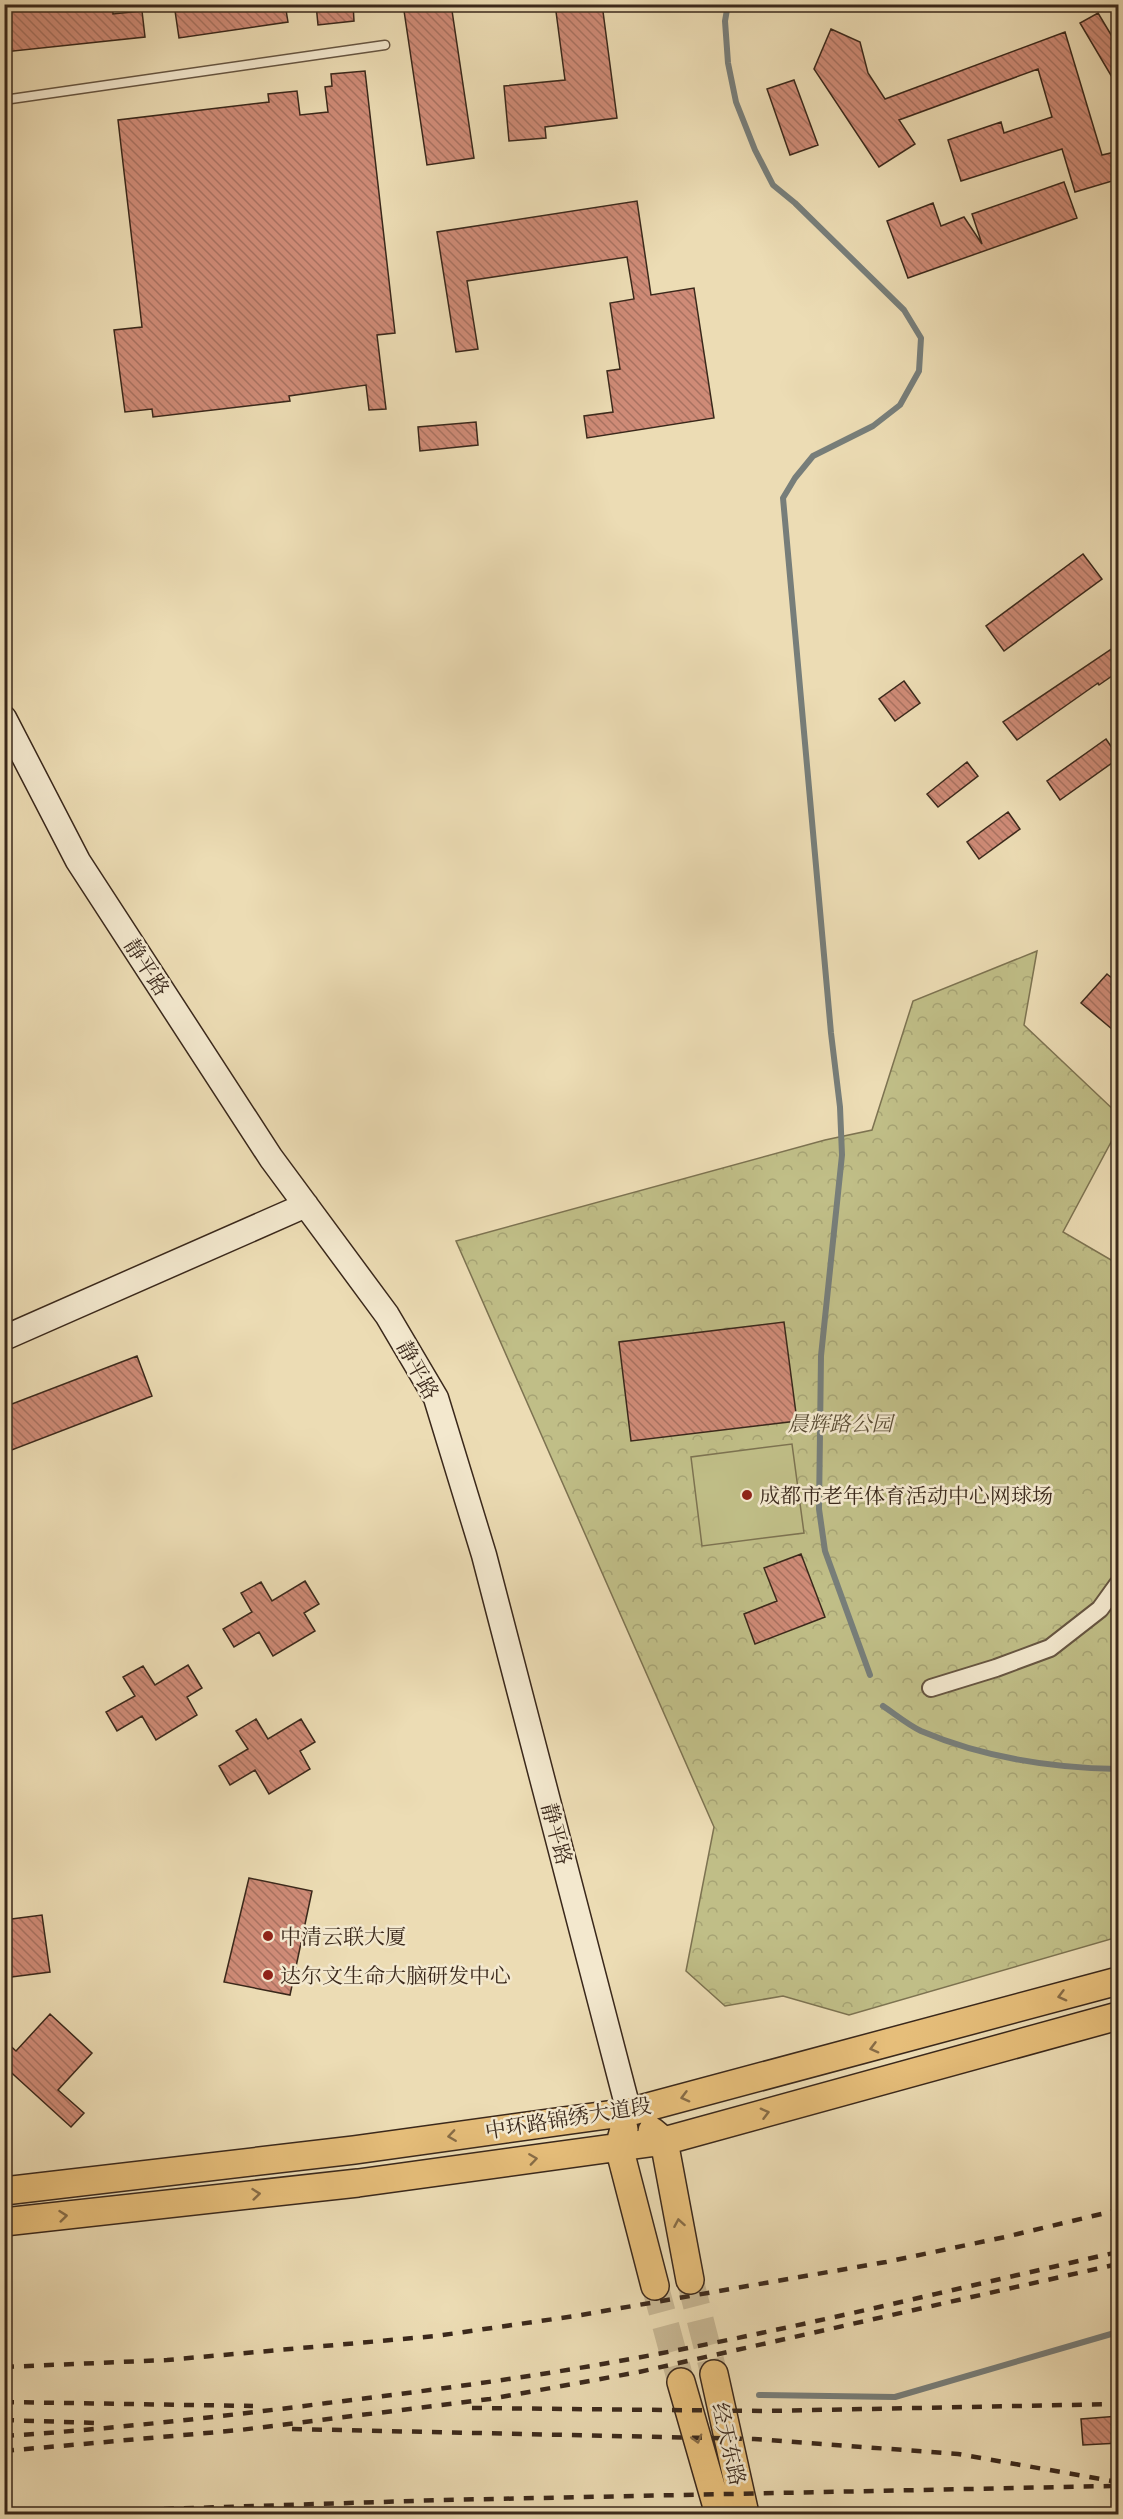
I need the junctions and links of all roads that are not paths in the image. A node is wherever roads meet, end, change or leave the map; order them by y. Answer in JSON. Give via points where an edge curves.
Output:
{"nodes":[{"id":1,"x":385,"y":45,"type":"dead end"},
{"id":2,"x":4,"y":100,"type":"edge"},
{"id":3,"x":4,"y":718,"type":"edge"},
{"id":4,"x":306,"y":1204,"type":"junction"},
{"id":5,"x":4,"y":1338,"type":"edge"},
{"id":6,"x":1119,"y":1584,"type":"edge"},
{"id":7,"x":931,"y":1688,"type":"dead end"},
{"id":8,"x":1119,"y":1981,"type":"edge"},
{"id":9,"x":1119,"y":2016,"type":"edge"},
{"id":10,"x":629,"y":2112,"type":"junction"},
{"id":11,"x":664,"y":2141,"type":"junction"},
{"id":12,"x":619,"y":2147,"type":"junction"},
{"id":13,"x":4,"y":2191,"type":"edge"},
{"id":14,"x":4,"y":2222,"type":"edge"},
{"id":15,"x":690,"y":2280,"type":"tunnel mouth"},
{"id":16,"x":655,"y":2286,"type":"tunnel mouth"},
{"id":17,"x":714,"y":2374,"type":"tunnel mouth"},
{"id":18,"x":681,"y":2382,"type":"tunnel mouth"},
{"id":19,"x":719,"y":2514,"type":"edge"},
{"id":20,"x":745,"y":2514,"type":"edge"}],
"edges":[{"from":1,"to":2,"type":"lane"},
{"from":3,"to":4,"type":"street","name":"静平路","via":[[78,861],[271,1158]]},
{"from":4,"to":5,"type":"street"},
{"from":4,"to":10,"type":"street","name":"静平路","via":[[387,1315],[436,1398],[484,1555]]},
{"from":6,"to":7,"type":"street","via":[[1100,1609],[1050,1648]]},
{"from":8,"to":10,"type":"main road","name":"中环路锦绣大道段","one_way":true},
{"from":11,"to":9,"type":"main road","name":"中环路锦绣大道段","one_way":true},
{"from":10,"to":11,"type":"main road"},
{"from":10,"to":12,"type":"main road"},
{"from":10,"to":13,"type":"main road","name":"中环路锦绣大道段","one_way":true,"via":[[354,2150]]},
{"from":11,"to":12,"type":"main road","name":"中环路锦绣大道段"},
{"from":15,"to":11,"type":"main road","one_way":true},
{"from":14,"to":12,"type":"main road","name":"中环路锦绣大道段","one_way":true,"via":[[358,2183]]},
{"from":12,"to":16,"type":"main road"},
{"from":17,"to":20,"type":"main road","name":"经天东路"},
{"from":18,"to":19,"type":"main road","name":"经天东路","one_way":true}]}
